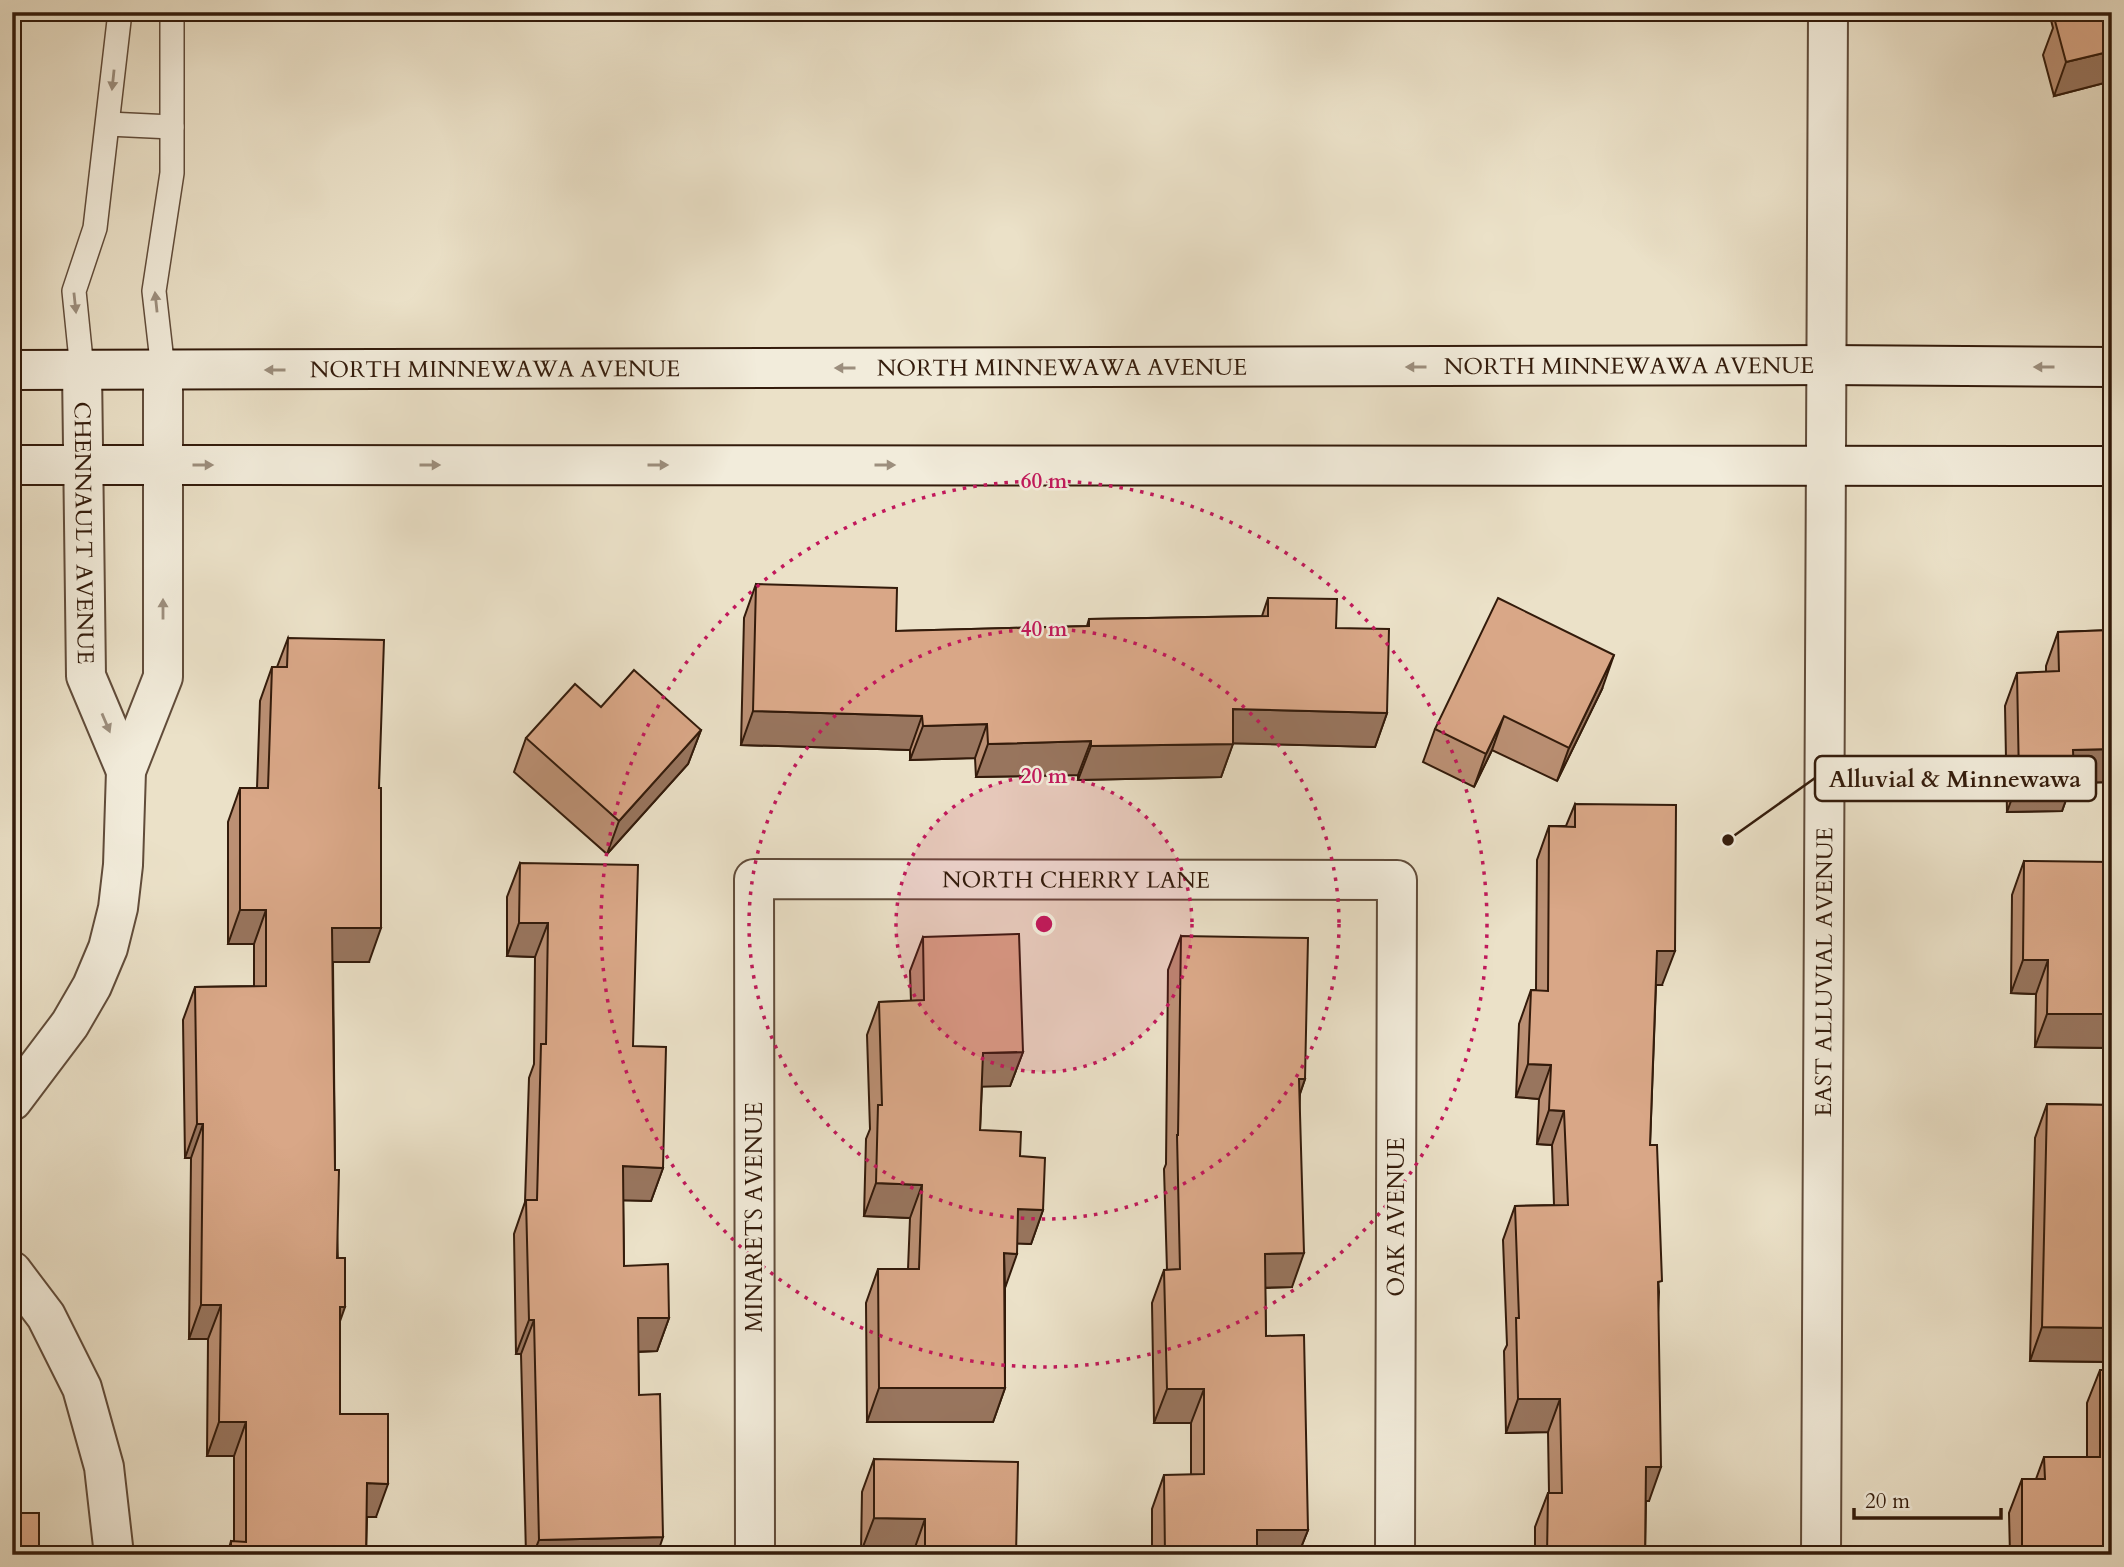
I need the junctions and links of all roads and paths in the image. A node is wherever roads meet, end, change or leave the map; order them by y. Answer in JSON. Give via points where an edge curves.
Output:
{"nodes":[{"id":1,"x":120,"y":12,"type":"edge"},
{"id":2,"x":172,"y":12,"type":"edge"},
{"id":3,"x":1828,"y":12,"type":"edge"},
{"id":4,"x":108,"y":124,"type":"junction"},
{"id":5,"x":173,"y":127,"type":"junction"},
{"id":6,"x":1827,"y":365,"type":"junction"},
{"id":7,"x":2112,"y":367,"type":"edge"},
{"id":8,"x":12,"y":370,"type":"edge"},
{"id":9,"x":82,"y":370,"type":"junction"},
{"id":10,"x":163,"y":370,"type":"junction"},
{"id":11,"x":12,"y":464,"type":"edge"},
{"id":12,"x":84,"y":465,"type":"junction"},
{"id":13,"x":163,"y":465,"type":"junction"},
{"id":14,"x":1827,"y":465,"type":"junction"},
{"id":15,"x":2112,"y":466,"type":"edge"},
{"id":16,"x":126,"y":771,"type":"junction"},
{"id":17,"x":754,"y":880,"type":"joint"},
{"id":18,"x":1397,"y":880,"type":"joint"},
{"id":19,"x":12,"y":1101,"type":"edge"},
{"id":20,"x":12,"y":1271,"type":"edge"},
{"id":21,"x":114,"y":1555,"type":"edge"},
{"id":22,"x":755,"y":1555,"type":"edge"},
{"id":23,"x":1395,"y":1555,"type":"edge"},
{"id":24,"x":1821,"y":1555,"type":"edge"}],
"edges":[{"from":1,"to":4,"type":"lane","one_way":true},
{"from":2,"to":5,"type":"lane"},
{"from":3,"to":6,"type":"street","name":"EAST ALLUVIAL AVENUE"},
{"from":4,"to":5,"type":"lane"},
{"from":4,"to":9,"type":"lane","one_way":true,"via":[[95,228],[74,291]]},
{"from":10,"to":5,"type":"lane","one_way":true,"via":[[155,291],[173,173]]},
{"from":7,"to":6,"type":"street","name":"NORTH MINNEWAWA AVENUE","one_way":true},
{"from":6,"to":10,"type":"street","name":"NORTH MINNEWAWA AVENUE","one_way":true},
{"from":6,"to":14,"type":"street","name":"EAST ALLUVIAL AVENUE"},
{"from":8,"to":9,"type":"street","name":"NORTH MINNEWAWA AVENUE"},
{"from":9,"to":10,"type":"street","name":"NORTH MINNEWAWA AVENUE"},
{"from":9,"to":12,"type":"street","name":"CHENNAULT AVENUE"},
{"from":10,"to":13,"type":"street","name":"CHENNAULT AVENUE"},
{"from":11,"to":12,"type":"street"},
{"from":12,"to":13,"type":"street"},
{"from":12,"to":16,"type":"street","name":"CHENNAULT AVENUE","one_way":true,"via":[[86,676]]},
{"from":13,"to":14,"type":"street","one_way":true},
{"from":16,"to":13,"type":"street","name":"CHENNAULT AVENUE","one_way":true,"via":[[163,677]]},
{"from":14,"to":15,"type":"street"},
{"from":14,"to":24,"type":"street","name":"EAST ALLUVIAL AVENUE"},
{"from":16,"to":19,"type":"street","name":"CHENNAULT AVENUE","via":[[123,865],[108,948],[70,1024]]},
{"from":17,"to":18,"type":"street","name":"NORTH CHERRY LANE"},
{"from":17,"to":22,"type":"street","name":"MINARETS AVENUE"},
{"from":18,"to":23,"type":"street","name":"OAK AVENUE"},
{"from":20,"to":21,"type":"street","via":[[46,1316],[82,1388],[104,1467]]}]}
